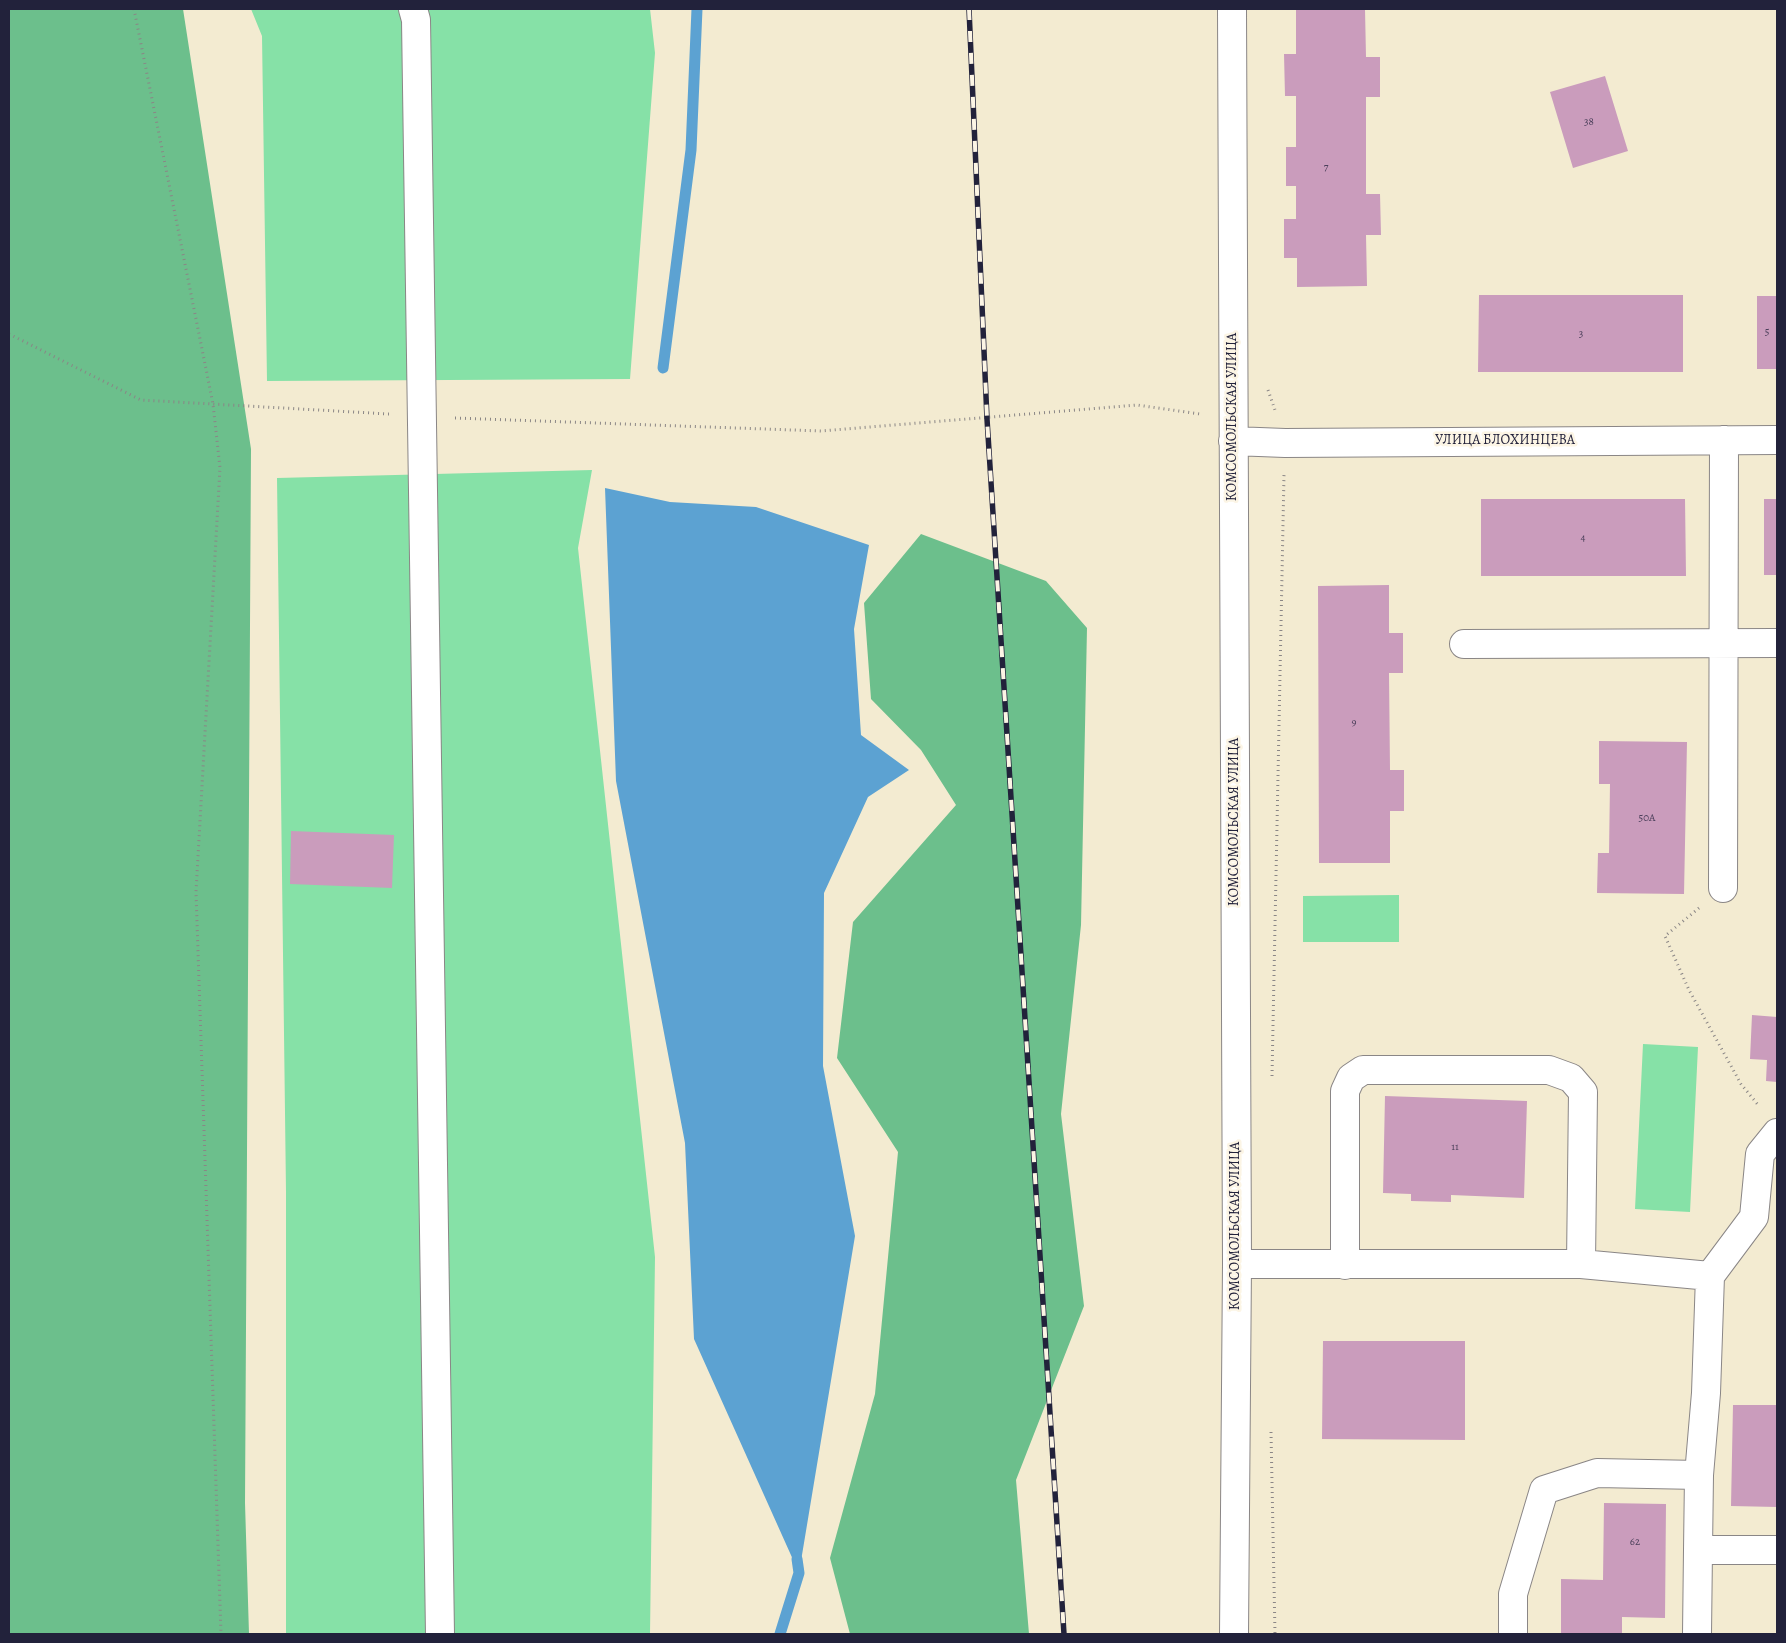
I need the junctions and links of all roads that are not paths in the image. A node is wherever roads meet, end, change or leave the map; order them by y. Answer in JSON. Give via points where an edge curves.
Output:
{"nodes":[{"id":1,"x":413,"y":9,"type":"edge"},
{"id":2,"x":1232,"y":9,"type":"edge"},
{"id":3,"x":1233,"y":429,"type":"junction"},
{"id":4,"x":1724,"y":440,"type":"junction"},
{"id":5,"x":1777,"y":440,"type":"edge"},
{"id":6,"x":1724,"y":643,"type":"junction"},
{"id":7,"x":1777,"y":643,"type":"edge"},
{"id":8,"x":1464,"y":644,"type":"dead end"},
{"id":9,"x":1723,"y":888,"type":"road end"},
{"id":10,"x":1771,"y":1123,"type":"edge"},
{"id":11,"x":1237,"y":1264,"type":"junction"},
{"id":12,"x":1582,"y":1264,"type":"junction"},
{"id":13,"x":1345,"y":1265,"type":"junction"},
{"id":14,"x":1710,"y":1276,"type":"junction"},
{"id":15,"x":1700,"y":1474,"type":"junction"},
{"id":16,"x":1698,"y":1550,"type":"junction"},
{"id":17,"x":1777,"y":1550,"type":"edge"},
{"id":18,"x":440,"y":1634,"type":"edge"},
{"id":19,"x":1234,"y":1634,"type":"edge"},
{"id":20,"x":1512,"y":1634,"type":"edge"},
{"id":21,"x":1696,"y":1634,"type":"edge"}],
"edges":[{"from":1,"to":18,"type":"street","via":[[416,20]]},
{"from":2,"to":3,"type":"street","name":"КОМСОМОЛЬСКАЯ УЛИЦА"},
{"from":3,"to":4,"type":"street","name":"УЛИЦА БЛОХИНЦЕВА","via":[[1285,443]]},
{"from":3,"to":11,"type":"street","name":"КОМСОМОЛЬСКАЯ УЛИЦА"},
{"from":4,"to":5,"type":"street","name":"УЛИЦА БЛОХИНЦЕВА"},
{"from":4,"to":6,"type":"street"},
{"from":6,"to":7,"type":"street"},
{"from":6,"to":8,"type":"street"},
{"from":6,"to":9,"type":"street"},
{"from":10,"to":14,"type":"street","via":[[1760,1154],[1754,1217]]},
{"from":11,"to":13,"type":"street"},
{"from":11,"to":19,"type":"street","name":"КОМСОМОЛЬСКАЯ УЛИЦА"},
{"from":12,"to":13,"type":"street"},
{"from":12,"to":13,"type":"street","via":[[1583,1092],[1571,1078],[1549,1070],[1363,1070],[1351,1078],[1346,1091]]},
{"from":12,"to":14,"type":"street"},
{"from":14,"to":15,"type":"street"},
{"from":15,"to":16,"type":"street"},
{"from":15,"to":20,"type":"street","via":[[1597,1473],[1544,1490],[1513,1594]]},
{"from":16,"to":17,"type":"street"},
{"from":16,"to":21,"type":"street"}]}
